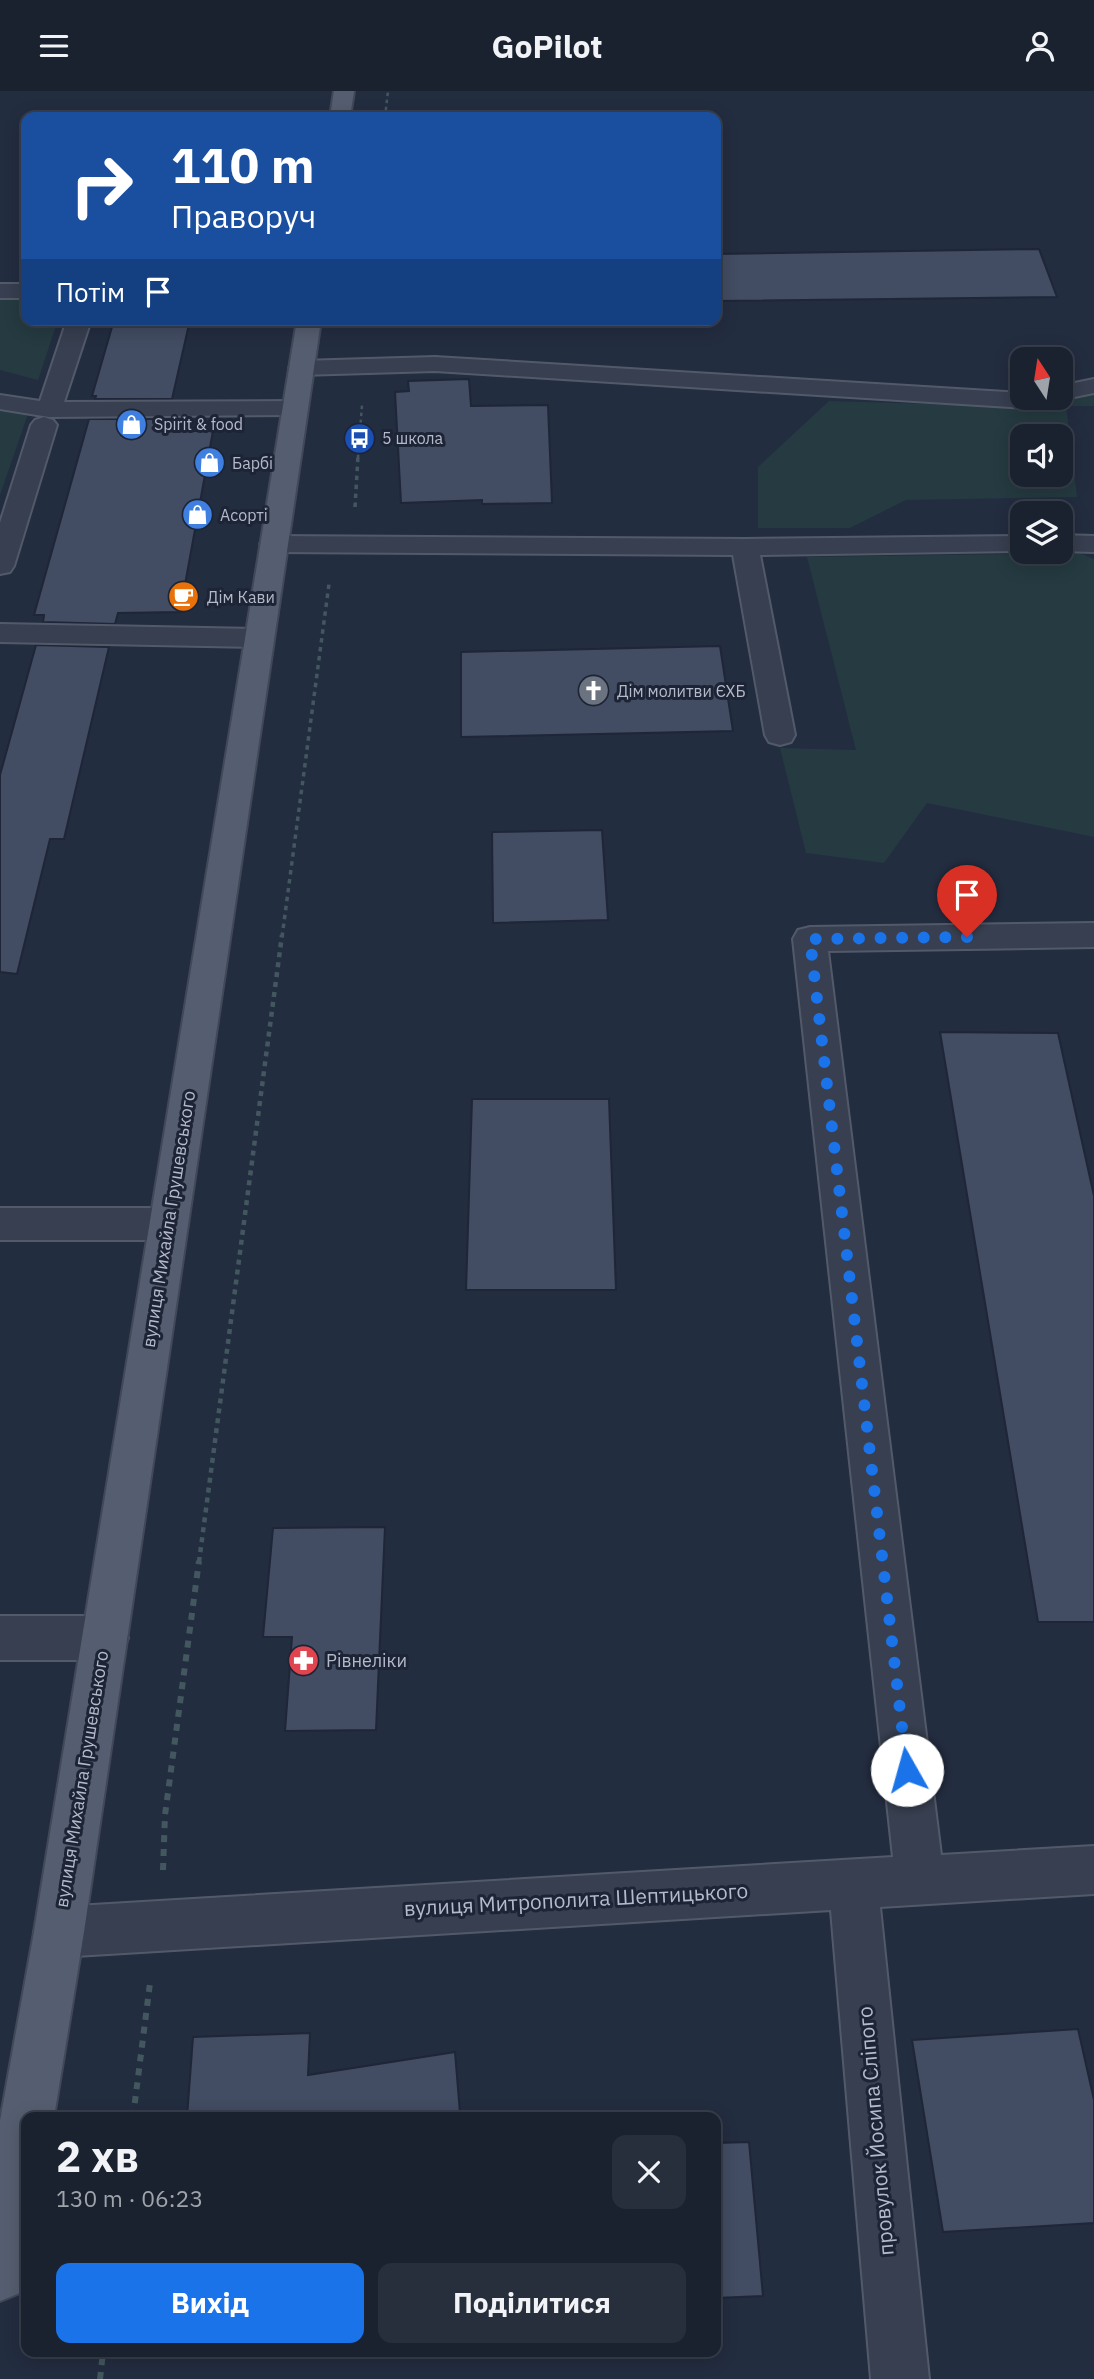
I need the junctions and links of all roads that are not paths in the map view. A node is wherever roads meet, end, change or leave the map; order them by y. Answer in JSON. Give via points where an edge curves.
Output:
{"nodes":[{"id":1,"x":344,"y":91,"type":"edge"},
{"id":2,"x":341,"y":112,"type":"edge"},
{"id":3,"x":0,"y":291,"type":"edge"},
{"id":4,"x":21,"y":291,"type":"edge"},
{"id":5,"x":77,"y":326,"type":"edge"},
{"id":6,"x":308,"y":326,"type":"edge"},
{"id":7,"x":302,"y":367,"type":"junction"},
{"id":8,"x":1094,"y":386,"type":"edge"},
{"id":9,"x":1073,"y":390,"type":"edge"},
{"id":10,"x":1010,"y":400,"type":"edge"},
{"id":11,"x":0,"y":402,"type":"edge"},
{"id":12,"x":295,"y":408,"type":"junction"},
{"id":13,"x":46,"y":418,"type":"junction"},
{"id":14,"x":1093,"y":542,"type":"edge"},
{"id":15,"x":1073,"y":543,"type":"edge"},
{"id":16,"x":274,"y":544,"type":"junction"},
{"id":17,"x":1010,"y":544,"type":"edge"},
{"id":18,"x":745,"y":547,"type":"junction"},
{"id":19,"x":0,"y":566,"type":"edge"},
{"id":20,"x":0,"y":633,"type":"edge"},
{"id":21,"x":260,"y":638,"type":"junction"},
{"id":22,"x":780,"y":735,"type":"dead end"},
{"id":23,"x":1094,"y":935,"type":"edge"},
{"id":24,"x":0,"y":1224,"type":"edge"},
{"id":25,"x":169,"y":1224,"type":"junction"},
{"id":26,"x":0,"y":1638,"type":"edge"},
{"id":27,"x":105,"y":1638,"type":"junction"},
{"id":28,"x":1094,"y":1870,"type":"edge"},
{"id":29,"x":920,"y":1880,"type":"junction"},
{"id":30,"x":853,"y":1884,"type":"junction"},
{"id":31,"x":59,"y":1932,"type":"junction"},
{"id":32,"x":28,"y":2112,"type":"edge"},
{"id":33,"x":21,"y":2154,"type":"edge"},
{"id":34,"x":0,"y":2273,"type":"edge"},
{"id":35,"x":900,"y":2379,"type":"edge"}],
"edges":[{"from":1,"to":2,"type":"main road"},
{"from":3,"to":4,"type":"street"},
{"from":5,"to":13,"type":"street"},
{"from":6,"to":7,"type":"main road","name":"вулиця Михайла Грушевського"},
{"from":7,"to":10,"type":"street","via":[[435,364]]},
{"from":7,"to":12,"type":"main road","name":"вулиця Михайла Грушевського"},
{"from":8,"to":9,"type":"street"},
{"from":11,"to":13,"type":"street"},
{"from":12,"to":13,"type":"street"},
{"from":12,"to":16,"type":"main road","name":"вулиця Михайла Грушевського"},
{"from":13,"to":19,"type":"street"},
{"from":14,"to":15,"type":"street"},
{"from":16,"to":18,"type":"street"},
{"from":16,"to":21,"type":"main road","name":"вулиця Михайла Грушевського"},
{"from":17,"to":18,"type":"street"},
{"from":18,"to":22,"type":"street"},
{"from":20,"to":21,"type":"street"},
{"from":21,"to":25,"type":"main road","name":"вулиця Михайла Грушевського"},
{"from":23,"to":29,"type":"street","via":[[810,939]]},
{"from":24,"to":25,"type":"street"},
{"from":25,"to":27,"type":"main road","name":"вулиця Михайла Грушевського"},
{"from":26,"to":27,"type":"street"},
{"from":27,"to":31,"type":"main road","name":"вулиця Михайла Грушевського"},
{"from":28,"to":29,"type":"street","name":"вулиця Митрополита Шептицького"},
{"from":29,"to":30,"type":"street","name":"вулиця Митрополита Шептицького"},
{"from":30,"to":31,"type":"street","name":"вулиця Митрополита Шептицького"},
{"from":30,"to":35,"type":"street","name":"провулок Йосипа Сліпого"},
{"from":31,"to":32,"type":"main road","name":"вулиця Михайла Грушевського"},
{"from":33,"to":34,"type":"main road","name":"вулиця Михайла Грушевського"}]}
